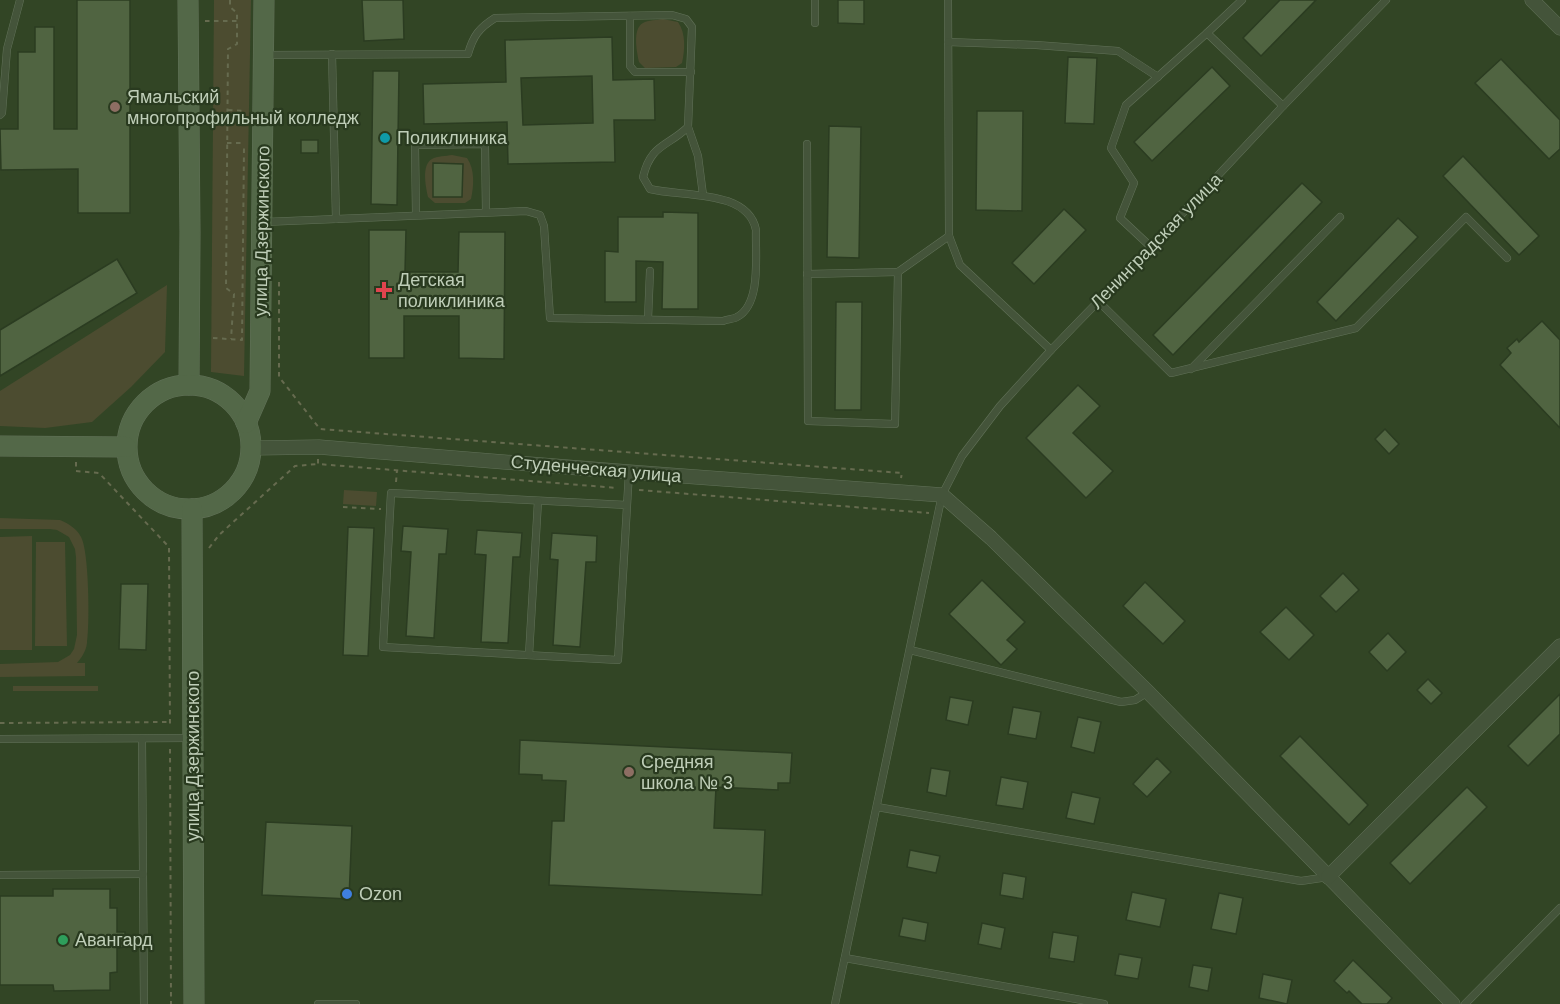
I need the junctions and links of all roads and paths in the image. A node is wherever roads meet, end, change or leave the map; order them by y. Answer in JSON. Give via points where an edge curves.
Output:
{"nodes":[{"id":1,"x":20,"y":0,"type":"edge"},
{"id":2,"x":188,"y":0,"type":"edge"},
{"id":3,"x":230,"y":0,"type":"edge"},
{"id":4,"x":264,"y":0,"type":"edge"},
{"id":5,"x":815,"y":0,"type":"edge"},
{"id":6,"x":948,"y":0,"type":"edge"},
{"id":7,"x":1242,"y":0,"type":"edge"},
{"id":8,"x":1386,"y":0,"type":"edge"},
{"id":9,"x":1532,"y":0,"type":"edge"},
{"id":10,"x":630,"y":15,"type":"junction"},
{"id":11,"x":205,"y":21,"type":"dead end"},
{"id":12,"x":237,"y":21,"type":"junction"},
{"id":13,"x":815,"y":23,"type":"dead end"},
{"id":14,"x":1560,"y":28,"type":"edge"},
{"id":15,"x":1207,"y":33,"type":"junction"},
{"id":16,"x":948,"y":42,"type":"junction"},
{"id":17,"x":332,"y":54,"type":"junction"},
{"id":18,"x":263,"y":55,"type":"junction"},
{"id":19,"x":691,"y":72,"type":"junction"},
{"id":20,"x":1158,"y":77,"type":"junction"},
{"id":21,"x":1283,"y":106,"type":"junction"},
{"id":22,"x":228,"y":110,"type":"junction"},
{"id":23,"x":245,"y":111,"type":"dead end"},
{"id":24,"x":0,"y":116,"type":"edge"},
{"id":25,"x":688,"y":127,"type":"junction"},
{"id":26,"x":227,"y":143,"type":"junction"},
{"id":27,"x":807,"y":144,"type":"dead end"},
{"id":28,"x":703,"y":195,"type":"junction"},
{"id":29,"x":486,"y":212,"type":"junction"},
{"id":30,"x":416,"y":215,"type":"junction"},
{"id":31,"x":1340,"y":217,"type":"dead end"},
{"id":32,"x":336,"y":219,"type":"junction"},
{"id":33,"x":261,"y":222,"type":"junction"},
{"id":34,"x":949,"y":236,"type":"junction"},
{"id":35,"x":1151,"y":247,"type":"junction"},
{"id":36,"x":1507,"y":258,"type":"dead end"},
{"id":37,"x":650,"y":271,"type":"dead end"},
{"id":38,"x":898,"y":272,"type":"junction"},
{"id":39,"x":807,"y":274,"type":"junction"},
{"id":40,"x":279,"y":277,"type":"dead end"},
{"id":41,"x":234,"y":294,"type":"junction"},
{"id":42,"x":242,"y":294,"type":"junction"},
{"id":43,"x":1098,"y":301,"type":"junction"},
{"id":44,"x":242,"y":302,"type":"junction"},
{"id":45,"x":648,"y":319,"type":"junction"},
{"id":46,"x":213,"y":338,"type":"dead end"},
{"id":47,"x":231,"y":339,"type":"junction"},
{"id":48,"x":1050,"y":350,"type":"junction"},
{"id":49,"x":1191,"y":369,"type":"junction"},
{"id":50,"x":189,"y":385,"type":"junction"},
{"id":51,"x":246,"y":423,"type":"junction"},
{"id":52,"x":320,"y":429,"type":"junction"},
{"id":53,"x":0,"y":446,"type":"edge"},
{"id":54,"x":75,"y":447,"type":"junction"},
{"id":55,"x":126,"y":447,"type":"junction"},
{"id":56,"x":319,"y":447,"type":"junction"},
{"id":57,"x":251,"y":448,"type":"junction"},
{"id":58,"x":318,"y":464,"type":"junction"},
{"id":59,"x":629,"y":472,"type":"junction"},
{"id":60,"x":627,"y":489,"type":"junction"},
{"id":61,"x":900,"y":492,"type":"junction"},
{"id":62,"x":942,"y":495,"type":"junction"},
{"id":63,"x":538,"y":501,"type":"junction"},
{"id":64,"x":627,"y":505,"type":"junction"},
{"id":65,"x":343,"y":507,"type":"dead end"},
{"id":66,"x":192,"y":509,"type":"junction"},
{"id":67,"x":390,"y":509,"type":"junction"},
{"id":68,"x":898,"y":511,"type":"junction"},
{"id":69,"x":938,"y":514,"type":"junction"},
{"id":70,"x":207,"y":556,"type":"dead end"},
{"id":71,"x":1560,"y":646,"type":"edge"},
{"id":72,"x":910,"y":650,"type":"junction"},
{"id":73,"x":529,"y":655,"type":"junction"},
{"id":74,"x":1148,"y":692,"type":"junction"},
{"id":75,"x":170,"y":722,"type":"junction"},
{"id":76,"x":0,"y":723,"type":"edge"},
{"id":77,"x":170,"y":738,"type":"junction"},
{"id":78,"x":193,"y":738,"type":"junction"},
{"id":79,"x":0,"y":739,"type":"edge"},
{"id":80,"x":142,"y":739,"type":"junction"},
{"id":81,"x":876,"y":807,"type":"junction"},
{"id":82,"x":0,"y":874,"type":"edge"},
{"id":83,"x":143,"y":874,"type":"junction"},
{"id":84,"x":1328,"y":877,"type":"junction"},
{"id":85,"x":1560,"y":908,"type":"edge"},
{"id":86,"x":844,"y":958,"type":"junction"},
{"id":87,"x":144,"y":1004,"type":"edge"},
{"id":88,"x":171,"y":1004,"type":"edge"},
{"id":89,"x":194,"y":1004,"type":"edge"},
{"id":90,"x":318,"y":1004,"type":"edge"},
{"id":91,"x":356,"y":1004,"type":"edge"},
{"id":92,"x":835,"y":1004,"type":"edge"},
{"id":93,"x":1104,"y":1004,"type":"edge"},
{"id":94,"x":1454,"y":1004,"type":"edge"},
{"id":95,"x":1465,"y":1004,"type":"edge"}],
"edges":[{"from":1,"to":24,"type":"lane","via":[[7,49]]},
{"from":2,"to":50,"type":"street"},
{"from":3,"to":12,"type":"path"},
{"from":4,"to":18,"type":"street","name":"улица Дзержинского"},
{"from":5,"to":13,"type":"lane"},
{"from":6,"to":16,"type":"lane"},
{"from":7,"to":15,"type":"lane"},
{"from":8,"to":21,"type":"lane","name":"Ленинградская улица"},
{"from":9,"to":14,"type":"street"},
{"from":10,"to":17,"type":"lane","via":[[495,18],[480,28],[468,54]]},
{"from":10,"to":19,"type":"lane","via":[[686,19],[692,27]]},
{"from":10,"to":19,"type":"lane","via":[[630,66],[635,72]]},
{"from":11,"to":12,"type":"path"},
{"from":12,"to":22,"type":"path","via":[[237,44],[228,49]]},
{"from":15,"to":20,"type":"lane"},
{"from":15,"to":21,"type":"lane"},
{"from":16,"to":20,"type":"lane","via":[[1118,51]]},
{"from":16,"to":34,"type":"lane"},
{"from":17,"to":18,"type":"lane"},
{"from":17,"to":32,"type":"lane"},
{"from":18,"to":33,"type":"street","name":"улица Дзержинского"},
{"from":19,"to":25,"type":"lane"},
{"from":20,"to":35,"type":"lane","via":[[1126,105],[1111,148],[1134,183],[1120,219]]},
{"from":21,"to":35,"type":"lane","name":"Ленинградская улица"},
{"from":22,"to":23,"type":"path"},
{"from":22,"to":26,"type":"path"},
{"from":25,"to":28,"type":"lane","via":[[698,156]]},
{"from":25,"to":28,"type":"lane","via":[[652,153],[643,177],[650,189]]},
{"from":26,"to":41,"type":"path","via":[[226,288]]},
{"from":26,"to":42,"type":"path","via":[[244,143]]},
{"from":27,"to":39,"type":"lane"},
{"from":28,"to":45,"type":"lane","via":[[738,205],[754,219],[754,295],[738,316],[723,321]]},
{"from":29,"to":30,"type":"lane"},
{"from":29,"to":30,"type":"lane","via":[[485,144],[415,145]]},
{"from":29,"to":45,"type":"lane","via":[[526,210],[540,215],[550,318]]},
{"from":30,"to":32,"type":"lane"},
{"from":31,"to":49,"type":"lane"},
{"from":32,"to":33,"type":"lane"},
{"from":33,"to":51,"type":"street","name":"улица Дзержинского","via":[[260,391]]},
{"from":34,"to":38,"type":"lane"},
{"from":34,"to":48,"type":"lane","via":[[960,265]]},
{"from":35,"to":43,"type":"lane","name":"Ленинградская улица"},
{"from":36,"to":49,"type":"lane","via":[[1466,217],[1356,328]]},
{"from":37,"to":45,"type":"lane"},
{"from":38,"to":39,"type":"lane"},
{"from":38,"to":39,"type":"lane","via":[[895,424],[808,421]]},
{"from":40,"to":52,"type":"path","via":[[279,377]]},
{"from":41,"to":42,"type":"path"},
{"from":41,"to":44,"type":"path","via":[[234,302]]},
{"from":41,"to":47,"type":"path"},
{"from":42,"to":44,"type":"path"},
{"from":43,"to":48,"type":"lane","name":"Ленинградская улица"},
{"from":43,"to":49,"type":"lane","via":[[1171,374]]},
{"from":44,"to":47,"type":"path","via":[[242,340]]},
{"from":46,"to":47,"type":"path"},
{"from":48,"to":62,"type":"lane","name":"Ленинградская улица","via":[[962,456]]},
{"from":50,"to":51,"type":"street","via":[[220,393],[236,405]]},
{"from":50,"to":55,"type":"street","via":[[163,389],[147,400],[135,415]]},
{"from":51,"to":57,"type":"street"},
{"from":52,"to":56,"type":"path"},
{"from":52,"to":61,"type":"path","via":[[902,473]]},
{"from":53,"to":54,"type":"street"},
{"from":54,"to":55,"type":"street"},
{"from":54,"to":75,"type":"path","via":[[76,471],[99,473],[169,547]]},
{"from":55,"to":66,"type":"street","via":[[129,467],[151,497],[167,506]]},
{"from":56,"to":57,"type":"street","name":"Студенческая улица"},
{"from":56,"to":58,"type":"path"},
{"from":56,"to":59,"type":"street","name":"Студенческая улица"},
{"from":57,"to":66,"type":"street","via":[[246,472],[230,494]]},
{"from":58,"to":60,"type":"path"},
{"from":58,"to":70,"type":"path","via":[[295,466],[219,535]]},
{"from":59,"to":60,"type":"lane"},
{"from":59,"to":61,"type":"street","name":"Студенческая улица"},
{"from":60,"to":64,"type":"lane"},
{"from":60,"to":68,"type":"path"},
{"from":61,"to":62,"type":"street","name":"Студенческая улица"},
{"from":61,"to":68,"type":"path"},
{"from":62,"to":69,"type":"lane","name":"Ленинградская улица"},
{"from":62,"to":74,"type":"street"},
{"from":63,"to":64,"type":"lane"},
{"from":63,"to":67,"type":"lane","via":[[391,493]]},
{"from":63,"to":73,"type":"lane"},
{"from":64,"to":73,"type":"lane","via":[[618,660]]},
{"from":65,"to":67,"type":"path"},
{"from":66,"to":78,"type":"street","name":"улица Дзержинского"},
{"from":67,"to":73,"type":"lane","via":[[383,647]]},
{"from":68,"to":69,"type":"path"},
{"from":69,"to":72,"type":"lane","name":"Ленинградская улица"},
{"from":71,"to":84,"type":"street"},
{"from":72,"to":74,"type":"lane","via":[[1121,702]]},
{"from":72,"to":81,"type":"lane","name":"Ленинградская улица"},
{"from":74,"to":84,"type":"street"},
{"from":75,"to":76,"type":"path"},
{"from":75,"to":77,"type":"path"},
{"from":77,"to":78,"type":"lane"},
{"from":77,"to":80,"type":"lane"},
{"from":77,"to":88,"type":"path"},
{"from":78,"to":89,"type":"street","name":"улица Дзержинского"},
{"from":79,"to":80,"type":"lane"},
{"from":80,"to":83,"type":"lane"},
{"from":81,"to":84,"type":"lane","via":[[1300,880]]},
{"from":81,"to":86,"type":"lane","name":"Ленинградская улица"},
{"from":82,"to":83,"type":"lane"},
{"from":83,"to":87,"type":"lane"},
{"from":84,"to":94,"type":"street"},
{"from":85,"to":95,"type":"lane"},
{"from":86,"to":92,"type":"lane","name":"Ленинградская улица"},
{"from":86,"to":93,"type":"lane"},
{"from":90,"to":91,"type":"lane"}]}
